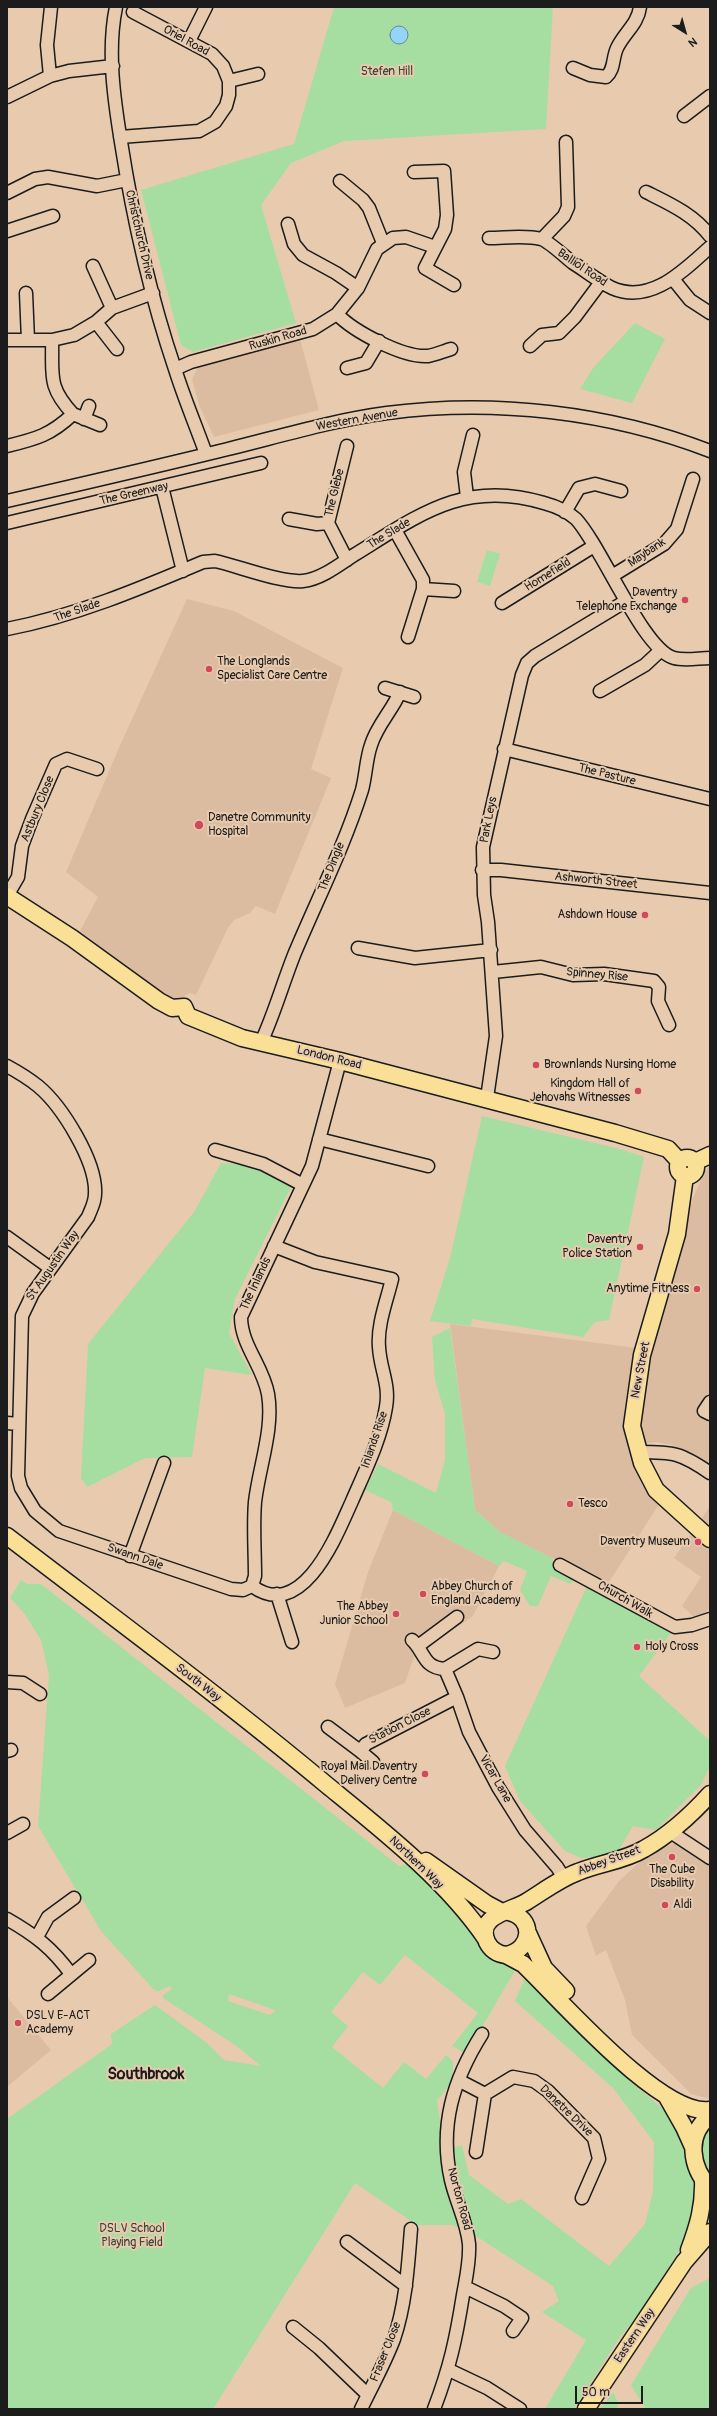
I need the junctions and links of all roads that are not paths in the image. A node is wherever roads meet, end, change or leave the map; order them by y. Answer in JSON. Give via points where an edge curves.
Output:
{"nodes":[{"id":1,"x":51,"y":7,"type":"edge"},
{"id":2,"x":116,"y":7,"type":"edge"},
{"id":3,"x":206,"y":7,"type":"edge"},
{"id":4,"x":640,"y":7,"type":"edge"},
{"id":5,"x":133,"y":12,"type":"dead end"},
{"id":6,"x":189,"y":41,"type":"junction"},
{"id":7,"x":113,"y":66,"type":"junction"},
{"id":8,"x":573,"y":68,"type":"dead end"},
{"id":9,"x":258,"y":74,"type":"dead end"},
{"id":10,"x":50,"y":76,"type":"junction"},
{"id":11,"x":229,"y":81,"type":"junction"},
{"id":12,"x":710,"y":96,"type":"edge"},
{"id":13,"x":7,"y":97,"type":"edge"},
{"id":14,"x":684,"y":116,"type":"dead end"},
{"id":15,"x":120,"y":137,"type":"junction"},
{"id":16,"x":566,"y":142,"type":"dead end"},
{"id":17,"x":414,"y":172,"type":"dead end"},
{"id":18,"x":127,"y":180,"type":"junction"},
{"id":19,"x":340,"y":182,"type":"dead end"},
{"id":20,"x":646,"y":192,"type":"dead end"},
{"id":21,"x":7,"y":193,"type":"edge"},
{"id":22,"x":53,"y":216,"type":"dead end"},
{"id":23,"x":288,"y":224,"type":"dead end"},
{"id":24,"x":7,"y":231,"type":"edge"},
{"id":25,"x":710,"y":236,"type":"edge"},
{"id":26,"x":489,"y":238,"type":"dead end"},
{"id":27,"x":542,"y":239,"type":"junction"},
{"id":28,"x":383,"y":243,"type":"junction"},
{"id":29,"x":435,"y":247,"type":"junction"},
{"id":30,"x":710,"y":247,"type":"edge"},
{"id":31,"x":93,"y":266,"type":"dead end"},
{"id":32,"x":673,"y":279,"type":"junction"},
{"id":33,"x":601,"y":282,"type":"junction"},
{"id":34,"x":454,"y":285,"type":"dead end"},
{"id":35,"x":358,"y":288,"type":"junction"},
{"id":36,"x":26,"y":293,"type":"dead end"},
{"id":37,"x":153,"y":293,"type":"junction"},
{"id":38,"x":112,"y":308,"type":"junction"},
{"id":39,"x":710,"y":313,"type":"edge"},
{"id":40,"x":337,"y":314,"type":"junction"},
{"id":41,"x":96,"y":322,"type":"junction"},
{"id":42,"x":7,"y":340,"type":"edge"},
{"id":43,"x":28,"y":340,"type":"junction"},
{"id":44,"x":52,"y":340,"type":"junction"},
{"id":45,"x":379,"y":341,"type":"junction"},
{"id":46,"x":530,"y":346,"type":"dead end"},
{"id":47,"x":116,"y":349,"type":"dead end"},
{"id":48,"x":451,"y":349,"type":"dead end"},
{"id":49,"x":347,"y":368,"type":"dead end"},
{"id":50,"x":175,"y":369,"type":"junction"},
{"id":51,"x":89,"y":406,"type":"dead end"},
{"id":52,"x":72,"y":414,"type":"junction"},
{"id":53,"x":84,"y":419,"type":"junction"},
{"id":54,"x":100,"y":425,"type":"dead end"},
{"id":55,"x":473,"y":435,"type":"dead end"},
{"id":56,"x":7,"y":446,"type":"edge"},
{"id":57,"x":347,"y":446,"type":"dead end"},
{"id":58,"x":710,"y":451,"type":"edge"},
{"id":59,"x":206,"y":454,"type":"junction"},
{"id":60,"x":260,"y":463,"type":"dead end"},
{"id":61,"x":693,"y":480,"type":"dead end"},
{"id":62,"x":162,"y":487,"type":"junction"},
{"id":63,"x":621,"y":491,"type":"dead end"},
{"id":64,"x":467,"y":497,"type":"junction"},
{"id":65,"x":7,"y":501,"type":"edge"},
{"id":66,"x":565,"y":512,"type":"junction"},
{"id":67,"x":289,"y":519,"type":"dead end"},
{"id":68,"x":7,"y":523,"type":"edge"},
{"id":69,"x":328,"y":523,"type":"junction"},
{"id":70,"x":395,"y":530,"type":"junction"},
{"id":71,"x":594,"y":546,"type":"junction"},
{"id":72,"x":347,"y":560,"type":"junction"},
{"id":73,"x":183,"y":570,"type":"junction"},
{"id":74,"x":612,"y":576,"type":"junction"},
{"id":75,"x":423,"y":589,"type":"junction"},
{"id":76,"x":454,"y":591,"type":"dead end"},
{"id":77,"x":626,"y":601,"type":"junction"},
{"id":78,"x":502,"y":603,"type":"dead end"},
{"id":79,"x":7,"y":629,"type":"edge"},
{"id":80,"x":408,"y":637,"type":"dead end"},
{"id":81,"x":660,"y":651,"type":"junction"},
{"id":82,"x":710,"y":658,"type":"edge"},
{"id":83,"x":385,"y":688,"type":"dead end"},
{"id":84,"x":600,"y":691,"type":"dead end"},
{"id":85,"x":400,"y":692,"type":"junction"},
{"id":86,"x":414,"y":697,"type":"dead end"},
{"id":87,"x":504,"y":749,"type":"junction"},
{"id":88,"x":97,"y":769,"type":"dead end"},
{"id":89,"x":710,"y":799,"type":"edge"},
{"id":90,"x":482,"y":870,"type":"junction"},
{"id":91,"x":710,"y":893,"type":"edge"},
{"id":92,"x":7,"y":896,"type":"edge"},
{"id":93,"x":358,"y":948,"type":"dead end"},
{"id":94,"x":491,"y":950,"type":"junction"},
{"id":95,"x":493,"y":972,"type":"junction"},
{"id":96,"x":669,"y":1025,"type":"dead end"},
{"id":97,"x":263,"y":1042,"type":"junction"},
{"id":98,"x":340,"y":1061,"type":"junction"},
{"id":99,"x":7,"y":1066,"type":"edge"},
{"id":100,"x":487,"y":1098,"type":"junction"},
{"id":101,"x":319,"y":1139,"type":"junction"},
{"id":102,"x":215,"y":1150,"type":"dead end"},
{"id":103,"x":698,"y":1162,"type":"edge"},
{"id":104,"x":428,"y":1166,"type":"dead end"},
{"id":105,"x":303,"y":1185,"type":"junction"},
{"id":106,"x":7,"y":1237,"type":"edge"},
{"id":107,"x":274,"y":1246,"type":"junction"},
{"id":108,"x":50,"y":1268,"type":"junction"},
{"id":109,"x":710,"y":1402,"type":"edge"},
{"id":110,"x":710,"y":1414,"type":"edge"},
{"id":111,"x":13,"y":1423,"type":"edge"},
{"id":112,"x":639,"y":1452,"type":"junction"},
{"id":113,"x":164,"y":1463,"type":"dead end"},
{"id":114,"x":710,"y":1473,"type":"edge"},
{"id":115,"x":28,"y":1501,"type":"joint"},
{"id":116,"x":7,"y":1536,"type":"edge"},
{"id":117,"x":710,"y":1539,"type":"edge"},
{"id":118,"x":130,"y":1556,"type":"junction"},
{"id":119,"x":560,"y":1564,"type":"dead end"},
{"id":120,"x":252,"y":1586,"type":"junction"},
{"id":121,"x":277,"y":1594,"type":"junction"},
{"id":122,"x":458,"y":1617,"type":"dead end"},
{"id":123,"x":710,"y":1619,"type":"edge"},
{"id":124,"x":292,"y":1642,"type":"dead end"},
{"id":125,"x":493,"y":1652,"type":"dead end"},
{"id":126,"x":445,"y":1669,"type":"junction"},
{"id":127,"x":7,"y":1682,"type":"edge"},
{"id":128,"x":40,"y":1694,"type":"dead end"},
{"id":129,"x":457,"y":1697,"type":"junction"},
{"id":130,"x":328,"y":1727,"type":"dead end"},
{"id":131,"x":360,"y":1751,"type":"junction"},
{"id":132,"x":373,"y":1762,"type":"dead end"},
{"id":133,"x":710,"y":1794,"type":"edge"},
{"id":134,"x":23,"y":1824,"type":"dead end"},
{"id":135,"x":669,"y":1831,"type":"junction"},
{"id":136,"x":7,"y":1833,"type":"edge"},
{"id":137,"x":386,"y":1834,"type":"junction"},
{"id":138,"x":710,"y":1858,"type":"edge"},
{"id":139,"x":564,"y":1878,"type":"junction"},
{"id":140,"x":542,"y":1892,"type":"junction"},
{"id":141,"x":74,"y":1898,"type":"dead end"},
{"id":142,"x":505,"y":1912,"type":"junction"},
{"id":143,"x":7,"y":1919,"type":"edge"},
{"id":144,"x":528,"y":1930,"type":"junction"},
{"id":145,"x":37,"y":1937,"type":"junction"},
{"id":146,"x":486,"y":1939,"type":"junction"},
{"id":147,"x":506,"y":1955,"type":"junction"},
{"id":148,"x":90,"y":1960,"type":"dead end"},
{"id":149,"x":71,"y":1974,"type":"junction"},
{"id":150,"x":48,"y":1994,"type":"dead end"},
{"id":151,"x":482,"y":2034,"type":"dead end"},
{"id":152,"x":460,"y":2081,"type":"junction"},
{"id":153,"x":652,"y":2085,"type":"junction"},
{"id":154,"x":485,"y":2094,"type":"junction"},
{"id":155,"x":667,"y":2097,"type":"junction"},
{"id":156,"x":710,"y":2110,"type":"edge"},
{"id":157,"x":710,"y":2116,"type":"edge"},
{"id":158,"x":693,"y":2147,"type":"junction"},
{"id":159,"x":476,"y":2152,"type":"dead end"},
{"id":160,"x":706,"y":2184,"type":"edge"},
{"id":161,"x":582,"y":2198,"type":"dead end"},
{"id":162,"x":412,"y":2229,"type":"dead end"},
{"id":163,"x":710,"y":2232,"type":"edge"},
{"id":164,"x":347,"y":2242,"type":"dead end"},
{"id":165,"x":684,"y":2262,"type":"junction"},
{"id":166,"x":406,"y":2286,"type":"junction"},
{"id":167,"x":465,"y":2287,"type":"junction"},
{"id":168,"x":293,"y":2327,"type":"dead end"},
{"id":169,"x":513,"y":2331,"type":"dead end"},
{"id":170,"x":449,"y":2370,"type":"junction"},
{"id":171,"x":368,"y":2394,"type":"junction"},
{"id":172,"x":361,"y":2409,"type":"edge"},
{"id":173,"x":434,"y":2409,"type":"edge"},
{"id":174,"x":520,"y":2409,"type":"edge"},
{"id":175,"x":586,"y":2409,"type":"edge"}],
"edges":[{"from":1,"to":10,"type":"street","via":[[47,45]]},
{"from":2,"to":7,"type":"street","name":"Christchurch Drive","via":[[112,40]]},
{"from":3,"to":6,"type":"street"},
{"from":4,"to":8,"type":"street","via":[[638,17],[617,49],[612,72],[606,77],[590,76]]},
{"from":5,"to":6,"type":"street","name":"Oriel Road"},
{"from":6,"to":11,"type":"street","name":"Oriel Road","via":[[212,54],[223,66]]},
{"from":7,"to":10,"type":"street","via":[[68,71]]},
{"from":7,"to":15,"type":"street","name":"Christchurch Drive"},
{"from":9,"to":11,"type":"street"},
{"from":10,"to":13,"type":"street"},
{"from":11,"to":15,"type":"street","via":[[226,106],[215,122],[199,131]]},
{"from":12,"to":14,"type":"street"},
{"from":15,"to":18,"type":"street","name":"Christchurch Drive"},
{"from":16,"to":27,"type":"street","via":[[568,207],[564,216]]},
{"from":17,"to":29,"type":"street","via":[[444,171],[447,215],[445,229]]},
{"from":18,"to":21,"type":"street","via":[[97,186],[48,177],[35,179]]},
{"from":18,"to":37,"type":"street","name":"Christchurch Drive"},
{"from":19,"to":28,"type":"street","via":[[369,208]]},
{"from":20,"to":25,"type":"street","via":[[683,211],[696,220]]},
{"from":22,"to":24,"type":"street"},
{"from":23,"to":35,"type":"street","via":[[294,244],[303,255]]},
{"from":26,"to":27,"type":"street"},
{"from":27,"to":33,"type":"street","name":"Balliol Road"},
{"from":28,"to":29,"type":"street","via":[[393,238],[406,237]]},
{"from":28,"to":35,"type":"street","name":"Ruskin Road","via":[[377,249]]},
{"from":29,"to":34,"type":"street","via":[[426,268]]},
{"from":30,"to":32,"type":"street","name":"Balliol Road"},
{"from":31,"to":38,"type":"street"},
{"from":32,"to":33,"type":"street","name":"Balliol Road","via":[[649,289],[627,292]]},
{"from":32,"to":39,"type":"street","via":[[690,300]]},
{"from":33,"to":46,"type":"street","via":[[575,317],[559,333],[542,335]]},
{"from":35,"to":40,"type":"street","name":"Ruskin Road"},
{"from":36,"to":43,"type":"street"},
{"from":37,"to":38,"type":"street"},
{"from":37,"to":50,"type":"street","name":"Christchurch Drive"},
{"from":38,"to":41,"type":"street"},
{"from":40,"to":45,"type":"street","via":[[345,323]]},
{"from":40,"to":50,"type":"street","name":"Ruskin Road","via":[[307,331],[191,362]]},
{"from":41,"to":44,"type":"street","via":[[74,335]]},
{"from":41,"to":47,"type":"street"},
{"from":42,"to":43,"type":"street"},
{"from":43,"to":44,"type":"street"},
{"from":44,"to":52,"type":"street","via":[[52,376],[55,390]]},
{"from":45,"to":48,"type":"street","via":[[402,351],[427,356]]},
{"from":45,"to":49,"type":"street","via":[[366,363]]},
{"from":50,"to":59,"type":"street","name":"Christchurch Drive"},
{"from":51,"to":53,"type":"street"},
{"from":52,"to":53,"type":"street"},
{"from":52,"to":56,"type":"street","via":[[44,437]]},
{"from":53,"to":54,"type":"street"},
{"from":55,"to":64,"type":"street","via":[[464,472]]},
{"from":57,"to":69,"type":"street","name":"The Glebe"},
{"from":58,"to":59,"type":"street","name":"Western Avenue","via":[[634,427],[583,417],[512,409],[386,413]]},
{"from":59,"to":65,"type":"street","name":"Western Avenue"},
{"from":60,"to":62,"type":"street","name":"The Greenway"},
{"from":61,"to":74,"type":"street","name":"Maybank","via":[[677,530],[664,544]]},
{"from":62,"to":68,"type":"street","name":"The Greenway"},
{"from":62,"to":73,"type":"street"},
{"from":63,"to":66,"type":"street","via":[[595,484],[579,488]]},
{"from":64,"to":66,"type":"street","name":"The Slade","via":[[506,495],[544,503]]},
{"from":64,"to":70,"type":"street","name":"The Slade","via":[[431,510]]},
{"from":66,"to":71,"type":"street","name":"The Slade","via":[[575,519]]},
{"from":67,"to":69,"type":"street","via":[[317,524]]},
{"from":69,"to":72,"type":"street","name":"The Glebe"},
{"from":70,"to":72,"type":"street","name":"The Slade"},
{"from":70,"to":75,"type":"street","via":[[423,580]]},
{"from":71,"to":74,"type":"street","name":"The Slade"},
{"from":71,"to":78,"type":"street","name":"Homefield"},
{"from":72,"to":73,"type":"street","name":"The Slade","via":[[316,578],[303,581],[287,580],[215,561],[203,562]]},
{"from":73,"to":79,"type":"street","name":"The Slade","via":[[63,617]]},
{"from":74,"to":77,"type":"street","name":"The Slade"},
{"from":75,"to":76,"type":"street"},
{"from":75,"to":80,"type":"street"},
{"from":77,"to":81,"type":"street","name":"The Slade"},
{"from":77,"to":87,"type":"street","name":"Park Leys","via":[[535,656],[527,664]]},
{"from":81,"to":82,"type":"street","via":[[673,658]]},
{"from":81,"to":84,"type":"street","via":[[645,665]]},
{"from":83,"to":85,"type":"street"},
{"from":85,"to":86,"type":"street"},
{"from":85,"to":97,"type":"street","name":"The Dingle","via":[[394,706],[378,727],[371,745],[362,789],[330,874],[293,957]]},
{"from":87,"to":89,"type":"street","name":"The Pasture"},
{"from":87,"to":90,"type":"street","name":"Park Leys","via":[[488,817]]},
{"from":88,"to":92,"type":"street","name":"Astbury Close","via":[[67,759],[56,764],[22,846],[18,877]]},
{"from":90,"to":91,"type":"street","name":"Ashworth Street"},
{"from":90,"to":94,"type":"street","name":"Park Leys"},
{"from":92,"to":97,"type":"main road","name":"London Road","via":[[72,938],[159,1001],[172,1008],[184,1007],[188,1016],[237,1036]]},
{"from":93,"to":94,"type":"street","via":[[415,958]]},
{"from":94,"to":95,"type":"street","name":"Park Leys"},
{"from":95,"to":96,"type":"street","name":"Spinney Rise","via":[[541,967],[574,975],[604,974],[654,981],[659,987],[658,1001]]},
{"from":95,"to":100,"type":"street","name":"Park Leys","via":[[496,1036]]},
{"from":97,"to":98,"type":"main road","name":"London Road"},
{"from":98,"to":100,"type":"main road","name":"London Road"},
{"from":98,"to":101,"type":"street","name":"The Inlands"},
{"from":99,"to":108,"type":"street","name":"St Augustin Way","via":[[27,1077],[53,1101],[93,1171],[96,1194],[94,1205]]},
{"from":100,"to":103,"type":"main road","name":"London Road","via":[[668,1149]]},
{"from":101,"to":104,"type":"street"},
{"from":101,"to":105,"type":"street","name":"The Inlands","via":[[312,1166]]},
{"from":102,"to":105,"type":"street","via":[[263,1164]]},
{"from":103,"to":112,"type":"main road","name":"New Street","via":[[642,1355],[632,1426]]},
{"from":105,"to":107,"type":"street","name":"The Inlands"},
{"from":106,"to":108,"type":"street"},
{"from":107,"to":120,"type":"street","name":"The Inlands","via":[[241,1317],[241,1331],[261,1373],[268,1401],[266,1439],[255,1503],[255,1576]]},
{"from":107,"to":121,"type":"street","name":"Inlands Rise","via":[[315,1262],[392,1279],[379,1334],[379,1348],[387,1384],[386,1406],[375,1446],[327,1556],[306,1580],[292,1589]]},
{"from":108,"to":111,"type":"street","name":"St Augustin Way","via":[[32,1293],[22,1316]]},
{"from":109,"to":110,"type":"street","via":[[704,1411]]},
{"from":111,"to":115,"type":"street","name":"St Augustin Way","via":[[18,1476]]},
{"from":112,"to":114,"type":"street","via":[[676,1453]]},
{"from":112,"to":117,"type":"main road","name":"New Street","via":[[656,1490]]},
{"from":113,"to":118,"type":"street"},
{"from":115,"to":118,"type":"street","name":"Swann Dale","via":[[40,1516],[59,1531]]},
{"from":116,"to":137,"type":"main road","name":"South Way","via":[[278,1744]]},
{"from":118,"to":120,"type":"street","name":"Swann Dale","via":[[231,1589],[243,1590]]},
{"from":119,"to":123,"type":"street","name":"Church Walk","via":[[675,1627]]},
{"from":120,"to":121,"type":"street","via":[[260,1592]]},
{"from":121,"to":124,"type":"street"},
{"from":122,"to":126,"type":"street","via":[[415,1643],[424,1660],[438,1669]]},
{"from":125,"to":126,"type":"street","via":[[478,1649]]},
{"from":126,"to":129,"type":"street","name":"Vicar Lane"},
{"from":127,"to":128,"type":"street","via":[[23,1683]]},
{"from":129,"to":131,"type":"street","name":"Station Close","via":[[366,1744]]},
{"from":129,"to":139,"type":"street","name":"Vicar Lane","via":[[468,1732],[498,1787],[525,1830],[558,1867]]},
{"from":130,"to":131,"type":"street","name":"Station Close"},
{"from":131,"to":132,"type":"street"},
{"from":133,"to":135,"type":"main road","name":"Abbey Street","via":[[698,1808]]},
{"from":134,"to":136,"type":"street"},
{"from":135,"to":138,"type":"street"},
{"from":135,"to":139,"type":"main road","name":"Abbey Street","via":[[631,1856]]},
{"from":137,"to":142,"type":"main road","name":"Northern Way","via":[[487,1904]]},
{"from":137,"to":146,"type":"main road","name":"Northern Way","via":[[472,1919]]},
{"from":139,"to":140,"type":"main road","name":"Abbey Street"},
{"from":140,"to":142,"type":"main road","name":"Abbey Street"},
{"from":140,"to":144,"type":"main road","name":"Abbey Street","via":[[528,1918]]},
{"from":141,"to":145,"type":"street","via":[[48,1917]]},
{"from":142,"to":144,"type":"main road","via":[[521,1917]]},
{"from":142,"to":146,"type":"main road","via":[[490,1919],[486,1926]]},
{"from":143,"to":145,"type":"street"},
{"from":144,"to":147,"type":"main road","via":[[520,1950]]},
{"from":144,"to":153,"type":"main road","via":[[544,1968],[635,2062]]},
{"from":145,"to":149,"type":"street","via":[[58,1956]]},
{"from":146,"to":147,"type":"main road","via":[[492,1949]]},
{"from":147,"to":153,"type":"main road","via":[[523,1964],[629,2068]]},
{"from":148,"to":149,"type":"street"},
{"from":149,"to":150,"type":"street"},
{"from":151,"to":152,"type":"street","name":"Norton Road","via":[[465,2061]]},
{"from":152,"to":154,"type":"street"},
{"from":152,"to":167,"type":"street","name":"Norton Road","via":[[450,2103],[446,2132],[451,2180],[468,2230],[469,2263]]},
{"from":153,"to":155,"type":"main road"},
{"from":154,"to":159,"type":"street"},
{"from":154,"to":161,"type":"street","name":"Danetre Drive","via":[[513,2077],[534,2081],[548,2091],[594,2138],[599,2159]]},
{"from":155,"to":156,"type":"main road","via":[[695,2110]]},
{"from":155,"to":158,"type":"main road"},
{"from":157,"to":158,"type":"main road","via":[[699,2130]]},
{"from":158,"to":160,"type":"main road","via":[[696,2168]]},
{"from":160,"to":165,"type":"main road","name":"Eastern Way","via":[[699,2224]]},
{"from":162,"to":166,"type":"street","name":"Fraser Close"},
{"from":163,"to":165,"type":"main road","name":"Eastern Way"},
{"from":164,"to":166,"type":"street"},
{"from":165,"to":175,"type":"main road","name":"Eastern Way"},
{"from":166,"to":171,"type":"street","name":"Fraser Close","via":[[393,2340]]},
{"from":167,"to":169,"type":"street","via":[[522,2318]]},
{"from":167,"to":170,"type":"street","name":"Norton Road","via":[[457,2340]]},
{"from":168,"to":171,"type":"street","name":"Fraser Close"},
{"from":170,"to":173,"type":"street","name":"Norton Road"},
{"from":170,"to":174,"type":"street","via":[[487,2388]]},
{"from":171,"to":172,"type":"street","name":"Fraser Close"}]}
